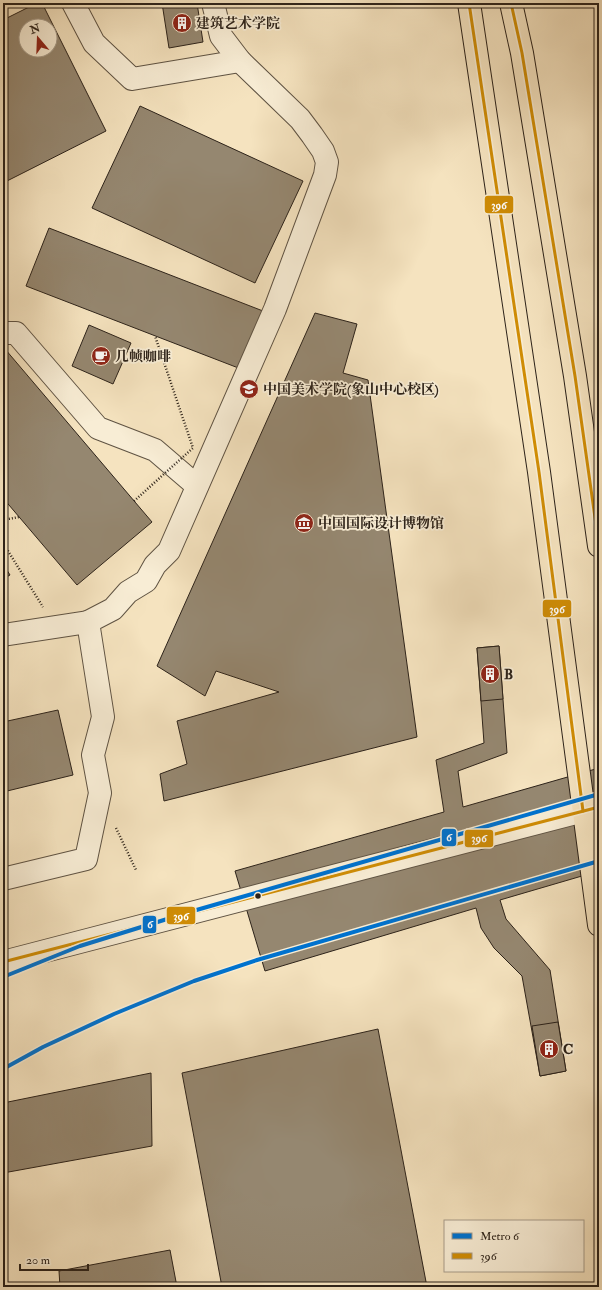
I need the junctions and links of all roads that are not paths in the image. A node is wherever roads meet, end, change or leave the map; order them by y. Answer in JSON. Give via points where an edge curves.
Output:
{"nodes":[{"id":1,"x":73,"y":3,"type":"edge"},
{"id":2,"x":213,"y":3,"type":"edge"},
{"id":3,"x":469,"y":3,"type":"edge"},
{"id":4,"x":511,"y":3,"type":"edge"},
{"id":5,"x":240,"y":61,"type":"junction"},
{"id":6,"x":3,"y":333,"type":"edge"},
{"id":7,"x":197,"y":486,"type":"junction"},
{"id":8,"x":599,"y":546,"type":"edge"},
{"id":9,"x":88,"y":622,"type":"junction"},
{"id":10,"x":3,"y":635,"type":"edge"},
{"id":11,"x":591,"y":809,"type":"edge"},
{"id":12,"x":3,"y":879,"type":"edge"},
{"id":13,"x":599,"y":925,"type":"edge"},
{"id":14,"x":3,"y":962,"type":"edge"}],
"edges":[{"from":1,"to":5,"type":"street","via":[[94,43],[132,79]]},
{"from":2,"to":5,"type":"street","via":[[221,36]]},
{"from":3,"to":11,"type":"main road"},
{"from":4,"to":8,"type":"main road","via":[[522,53],[575,376]]},
{"from":5,"to":7,"type":"street","via":[[300,119],[323,151],[327,162],[325,175],[275,309]]},
{"from":6,"to":7,"type":"street","via":[[16,333],[98,428],[155,450]]},
{"from":7,"to":9,"type":"street","via":[[169,551],[155,565],[146,581],[128,592],[113,609]]},
{"from":9,"to":10,"type":"street"},
{"from":9,"to":12,"type":"street","via":[[103,717],[93,755],[100,793],[86,859]]},
{"from":11,"to":13,"type":"main road"},
{"from":11,"to":14,"type":"street"}]}
